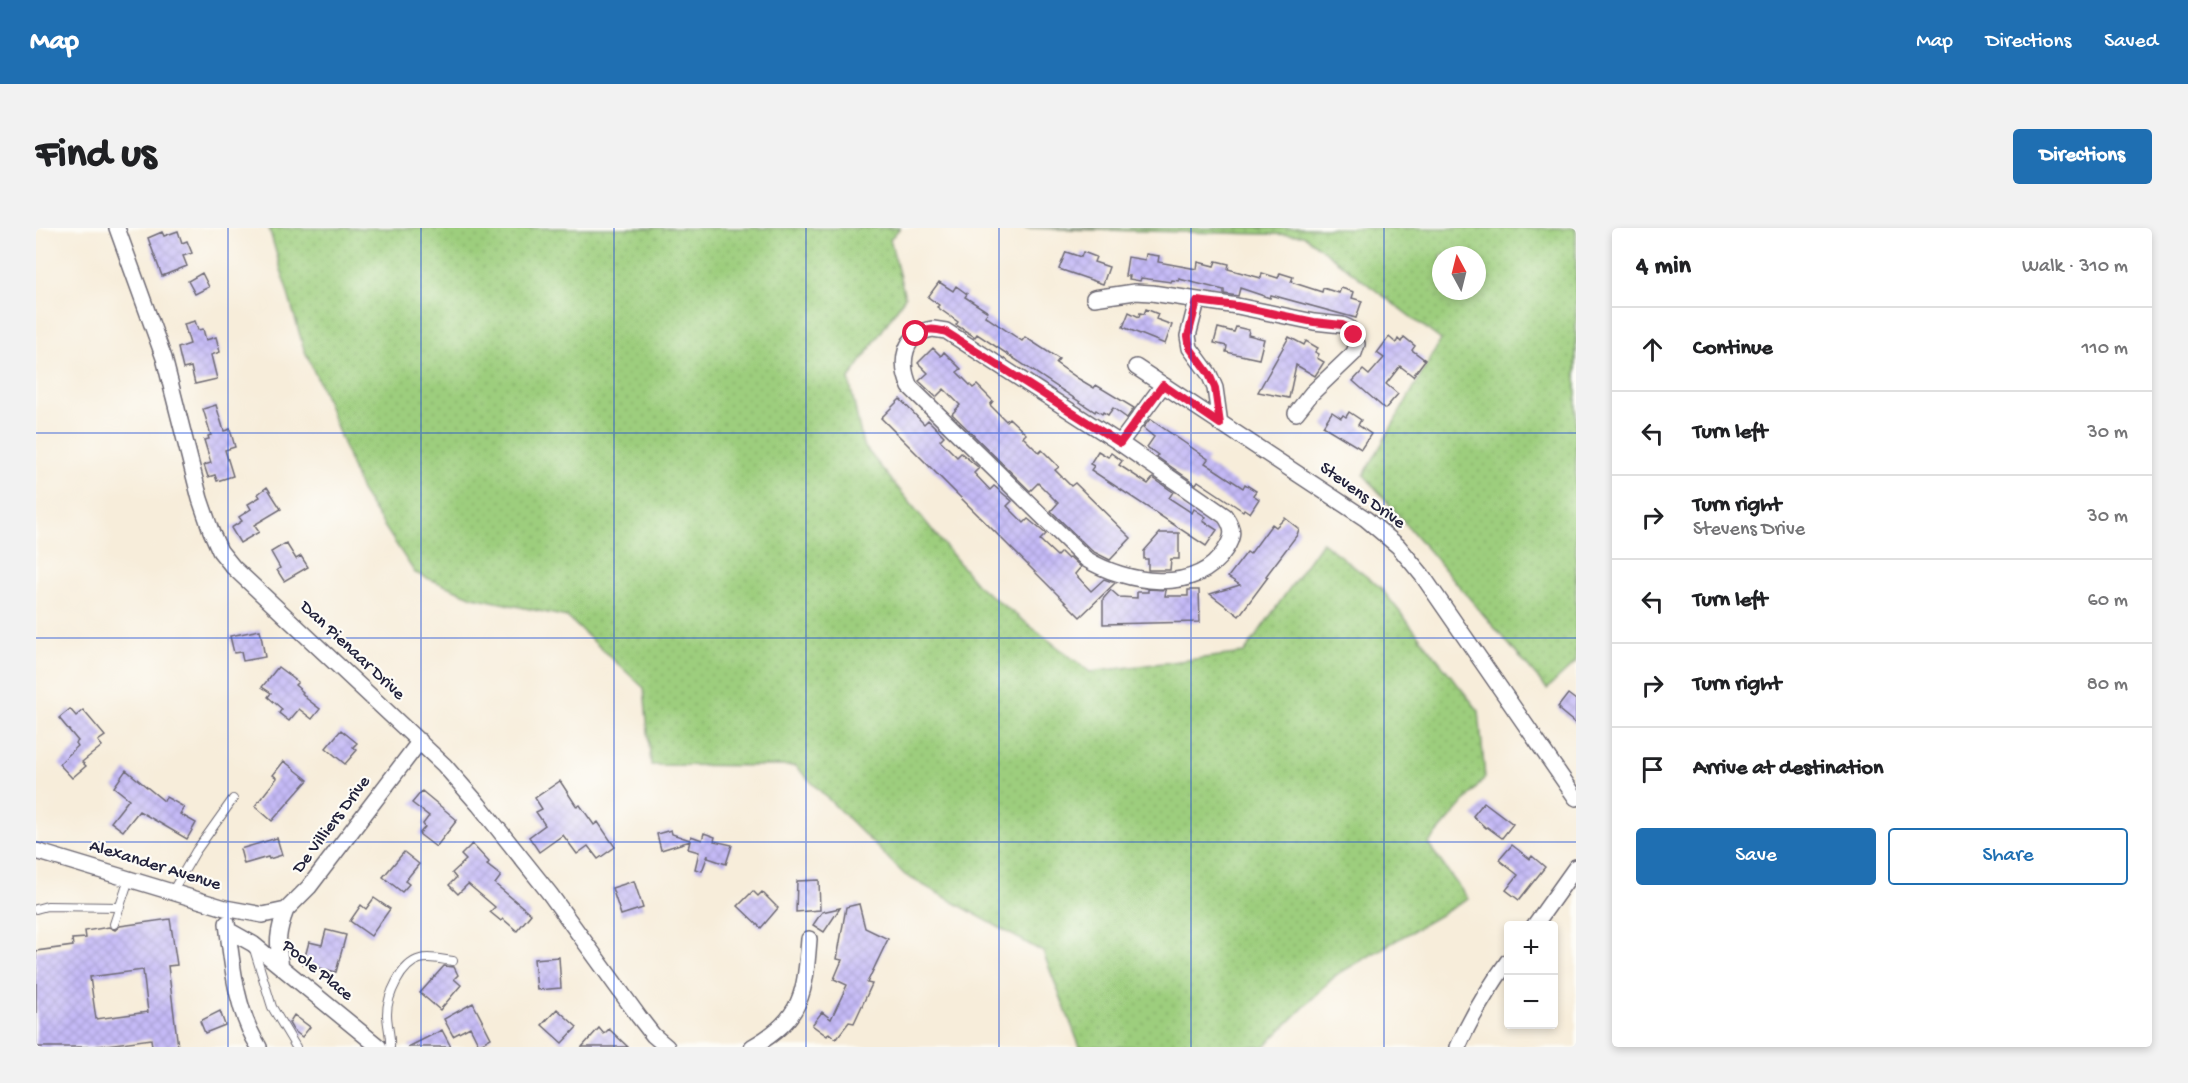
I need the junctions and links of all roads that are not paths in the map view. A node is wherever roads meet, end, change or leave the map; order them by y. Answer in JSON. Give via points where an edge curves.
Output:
{"nodes":[{"id":1,"x":117,"y":228,"type":"edge"},
{"id":2,"x":1094,"y":298,"type":"dead end"},
{"id":3,"x":1197,"y":301,"type":"junction"},
{"id":4,"x":1136,"y":367,"type":"dead end"},
{"id":5,"x":1163,"y":385,"type":"junction"},
{"id":6,"x":1296,"y":412,"type":"dead end"},
{"id":7,"x":1220,"y":424,"type":"junction"},
{"id":8,"x":1120,"y":443,"type":"junction"},
{"id":9,"x":420,"y":741,"type":"junction"},
{"id":10,"x":1576,"y":798,"type":"edge"},
{"id":11,"x":233,"y":799,"type":"dead end"},
{"id":12,"x":36,"y":850,"type":"edge"},
{"id":13,"x":1576,"y":867,"type":"edge"},
{"id":14,"x":129,"y":879,"type":"junction"},
{"id":15,"x":172,"y":891,"type":"junction"},
{"id":16,"x":120,"y":907,"type":"junction"},
{"id":17,"x":225,"y":908,"type":"junction"},
{"id":18,"x":36,"y":909,"type":"edge"},
{"id":19,"x":286,"y":910,"type":"junction"},
{"id":20,"x":1538,"y":921,"type":"edge"},
{"id":21,"x":114,"y":924,"type":"dead end"},
{"id":22,"x":228,"y":930,"type":"junction"},
{"id":23,"x":809,"y":939,"type":"dead end"},
{"id":24,"x":253,"y":944,"type":"junction"},
{"id":25,"x":453,"y":961,"type":"dead end"},
{"id":26,"x":281,"y":967,"type":"junction"},
{"id":27,"x":1504,"y":968,"type":"edge"},
{"id":28,"x":259,"y":1047,"type":"edge"},
{"id":29,"x":296,"y":1047,"type":"edge"},
{"id":30,"x":380,"y":1047,"type":"edge"},
{"id":31,"x":390,"y":1047,"type":"edge"},
{"id":32,"x":667,"y":1047,"type":"edge"},
{"id":33,"x":752,"y":1047,"type":"edge"},
{"id":34,"x":1458,"y":1047,"type":"edge"}],
"edges":[{"from":1,"to":9,"type":"street","name":"Dan Pienaar Drive","via":[[159,340],[200,499],[220,551],[232,567]]},
{"from":2,"to":3,"type":"street","via":[[1135,292]]},
{"from":3,"to":6,"type":"street","via":[[1349,328],[1357,344],[1354,353]]},
{"from":3,"to":7,"type":"street","via":[[1188,336],[1190,348],[1215,388]]},
{"from":4,"to":5,"type":"street","name":"Stevens Drive"},
{"from":5,"to":7,"type":"street","name":"Stevens Drive"},
{"from":5,"to":8,"type":"street"},
{"from":7,"to":10,"type":"street","name":"Stevens Drive","via":[[1366,519],[1398,546],[1448,610]]},
{"from":8,"to":8,"type":"street","via":[[946,332],[924,330],[911,339],[904,365],[910,387],[1086,559],[1124,577],[1168,581],[1188,578],[1205,569],[1219,558],[1232,537],[1232,527],[1225,516]]},
{"from":9,"to":19,"type":"street","name":"De Villiers Drive","via":[[309,887]]},
{"from":9,"to":32,"type":"street","name":"Dan Pienaar Drive","via":[[479,805],[653,1035]]},
{"from":11,"to":15,"type":"lane"},
{"from":12,"to":14,"type":"street","name":"Alexander Avenue"},
{"from":13,"to":20,"type":"street"},
{"from":14,"to":15,"type":"street","name":"Alexander Avenue"},
{"from":14,"to":16,"type":"lane"},
{"from":15,"to":17,"type":"street","name":"Alexander Avenue"},
{"from":16,"to":18,"type":"lane"},
{"from":16,"to":21,"type":"lane"},
{"from":17,"to":19,"type":"street","name":"Alexander Avenue","via":[[263,915]]},
{"from":17,"to":22,"type":"street"},
{"from":19,"to":26,"type":"street","via":[[278,929]]},
{"from":22,"to":24,"type":"street","name":"Poole Place"},
{"from":22,"to":28,"type":"street","via":[[239,1000]]},
{"from":23,"to":33,"type":"street","via":[[807,978],[801,999],[788,1021]]},
{"from":24,"to":26,"type":"street","name":"Poole Place"},
{"from":24,"to":29,"type":"lane","via":[[272,1007]]},
{"from":25,"to":31,"type":"lane","via":[[420,958],[405,970],[389,1000]]},
{"from":26,"to":30,"type":"street","name":"Poole Place"},
{"from":27,"to":34,"type":"street","via":[[1484,995]]}]}
